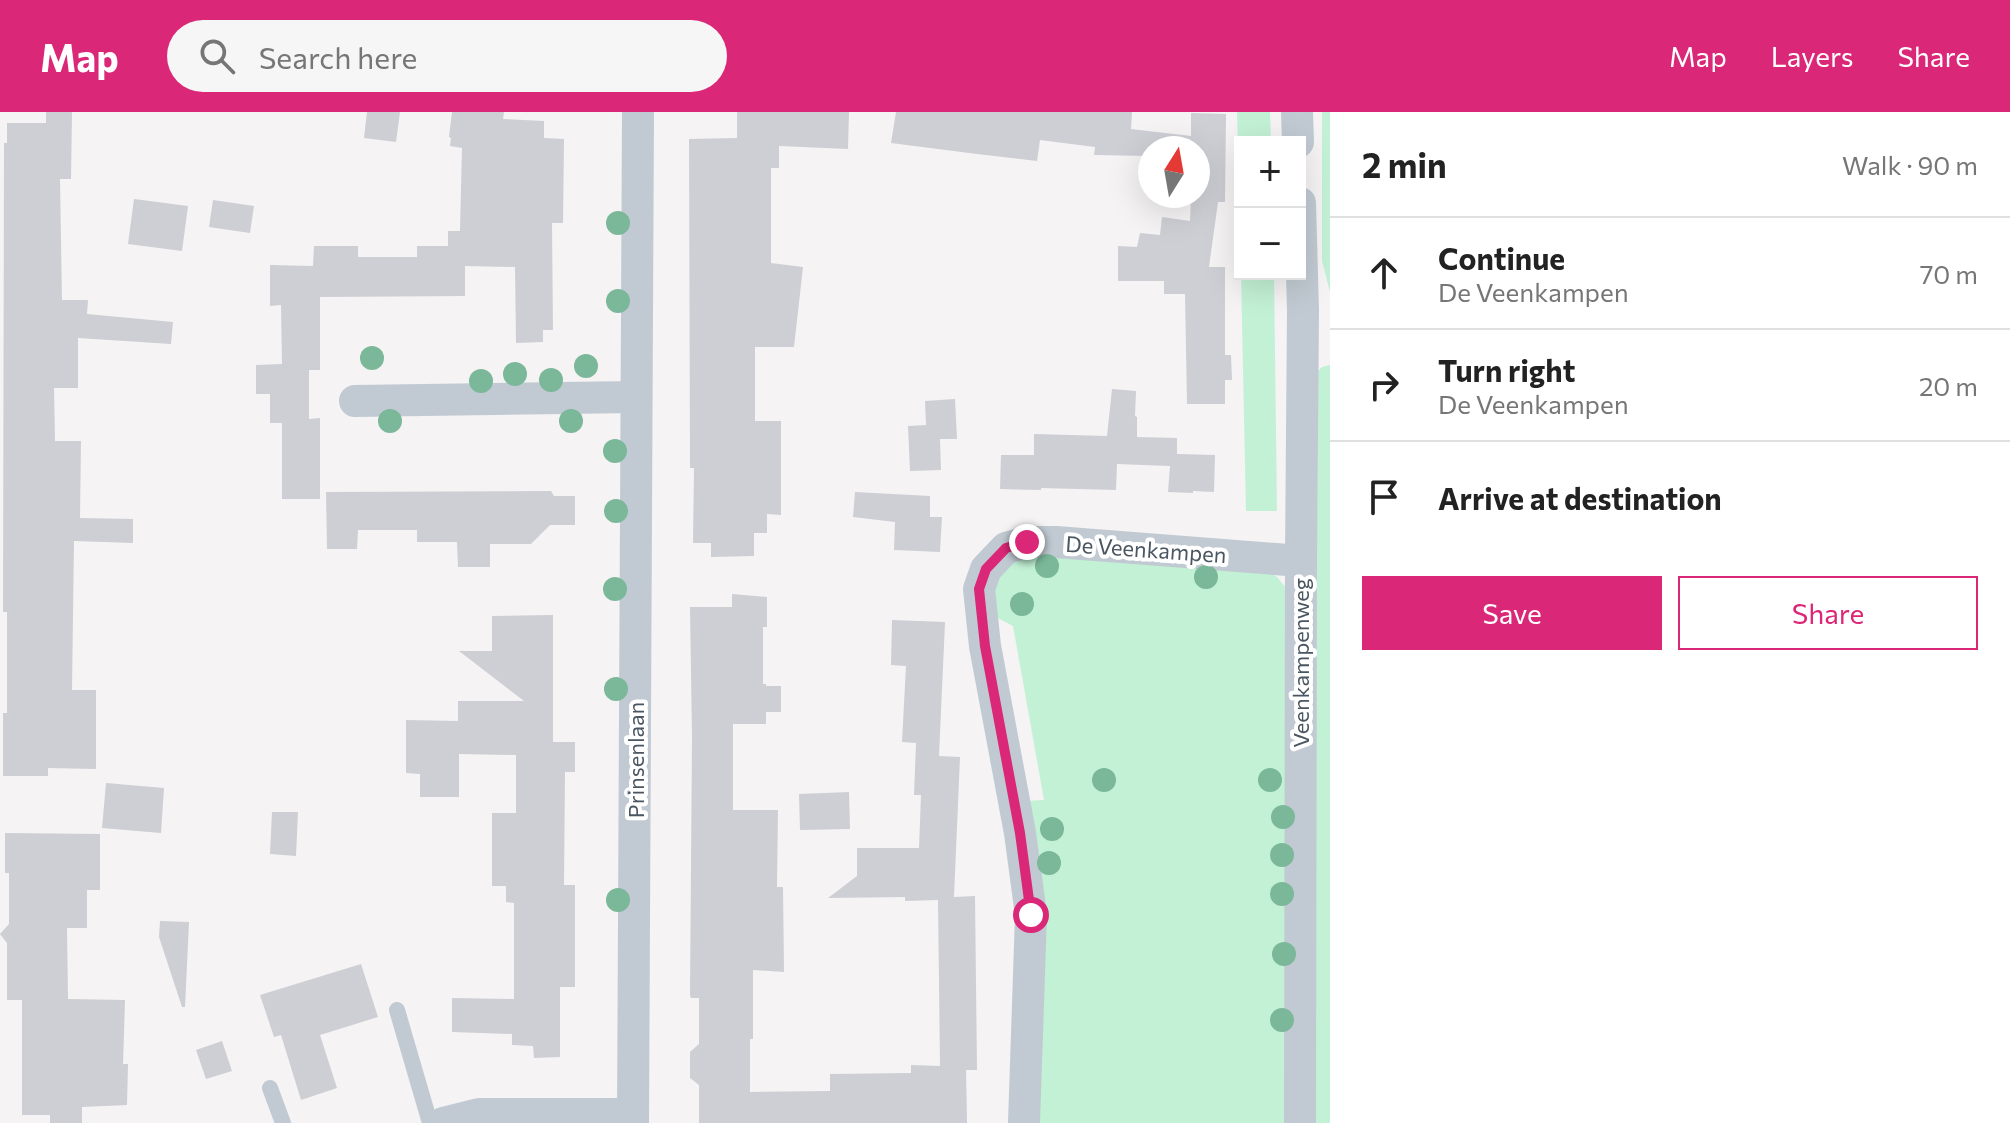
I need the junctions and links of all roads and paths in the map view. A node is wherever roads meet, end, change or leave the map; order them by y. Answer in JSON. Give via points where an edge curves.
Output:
{"nodes":[{"id":1,"x":638,"y":112,"type":"edge"},
{"id":2,"x":1297,"y":112,"type":"edge"},
{"id":3,"x":1298,"y":136,"type":"edge"},
{"id":4,"x":1300,"y":208,"type":"edge"},
{"id":5,"x":1303,"y":310,"type":"junction"},
{"id":6,"x":1330,"y":338,"type":"edge"},
{"id":7,"x":636,"y":397,"type":"junction"},
{"id":8,"x":355,"y":401,"type":"dead end"},
{"id":9,"x":1301,"y":561,"type":"junction"},
{"id":10,"x":397,"y":1010,"type":"dead end"},
{"id":11,"x":270,"y":1088,"type":"dead end"},
{"id":12,"x":633,"y":1118,"type":"edge"},
{"id":13,"x":283,"y":1123,"type":"edge"},
{"id":14,"x":430,"y":1123,"type":"edge"},
{"id":15,"x":443,"y":1123,"type":"edge"},
{"id":16,"x":1024,"y":1123,"type":"edge"},
{"id":17,"x":1300,"y":1123,"type":"edge"}],
"edges":[{"from":1,"to":7,"type":"street","name":"Prinsenlaan"},
{"from":2,"to":3,"type":"street"},
{"from":4,"to":5,"type":"street","name":"Veenkampenweg"},
{"from":5,"to":6,"type":"street"},
{"from":5,"to":9,"type":"street","name":"Veenkampenweg"},
{"from":7,"to":8,"type":"street"},
{"from":7,"to":12,"type":"street","name":"Prinsenlaan"},
{"from":9,"to":16,"type":"street","name":"De Veenkampen","via":[[1027,542],[1006,548],[986,569],[979,589],[985,646],[1031,915]]},
{"from":9,"to":17,"type":"street","name":"Veenkampenweg"},
{"from":10,"to":14,"type":"lane"},
{"from":11,"to":13,"type":"lane"},
{"from":12,"to":15,"type":"street","via":[[479,1114]]}]}
